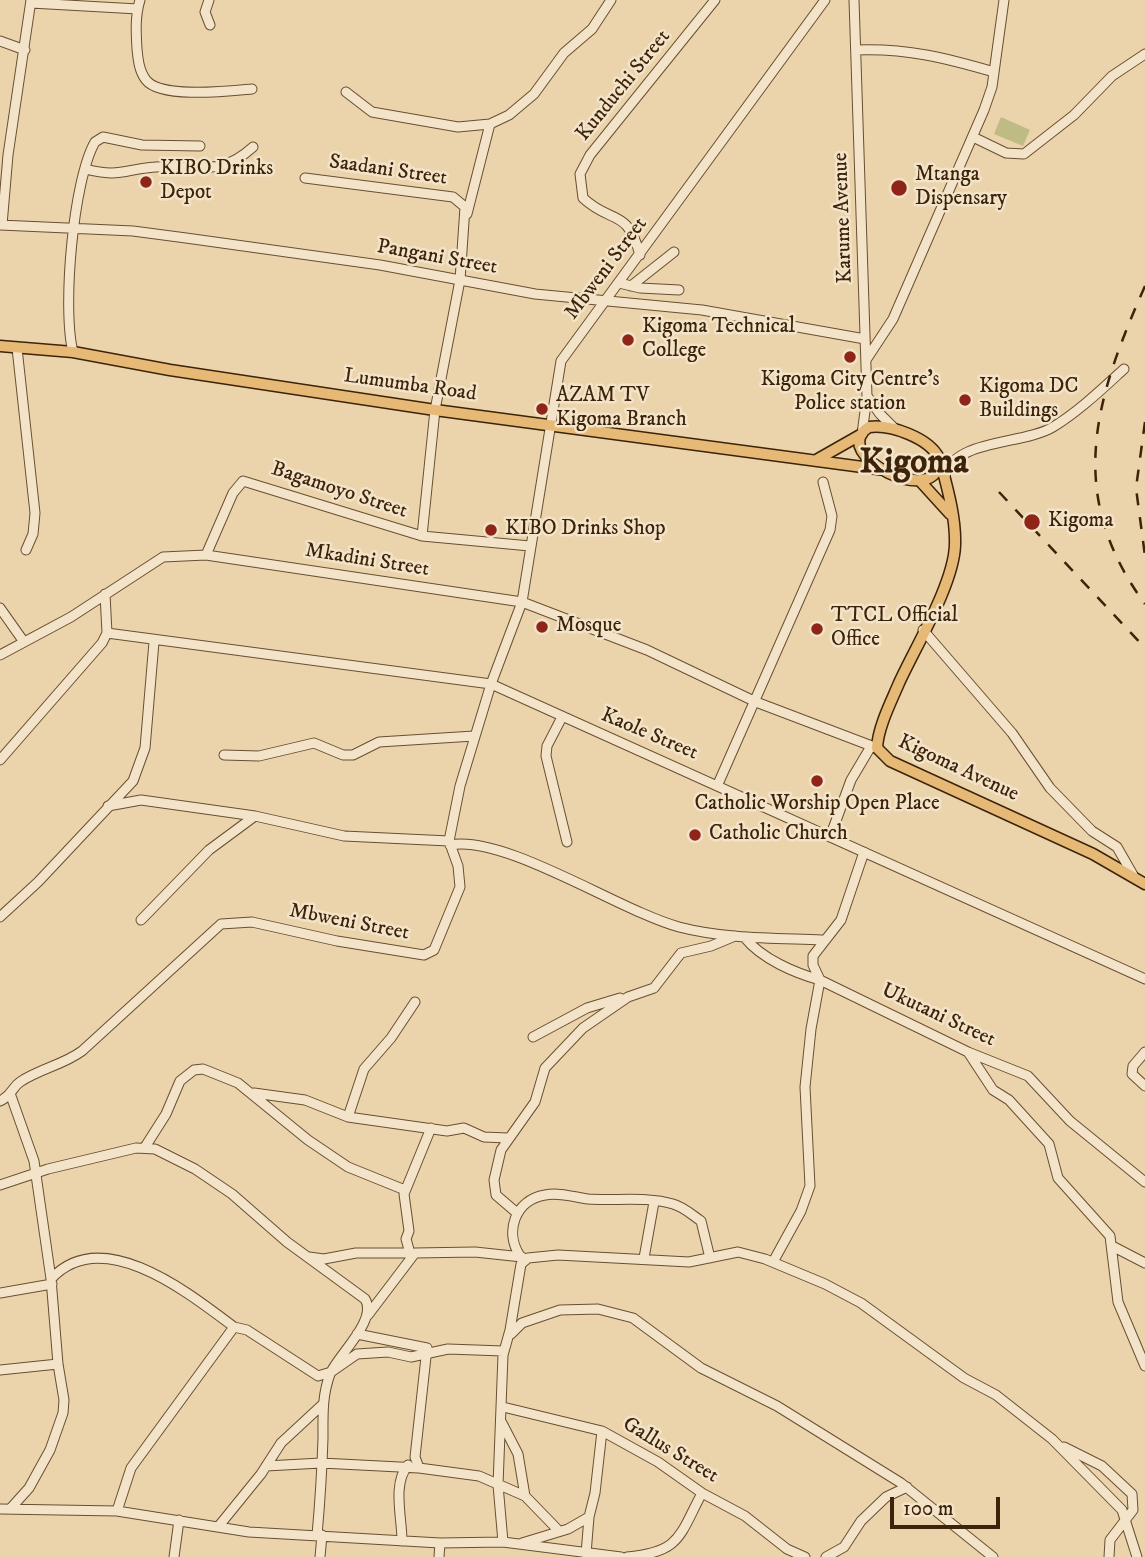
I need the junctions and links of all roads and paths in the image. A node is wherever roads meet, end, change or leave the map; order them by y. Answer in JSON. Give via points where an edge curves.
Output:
{"nodes":[{"id":1,"x":209,"y":0,"type":"edge"},
{"id":2,"x":611,"y":0,"type":"edge"},
{"id":3,"x":715,"y":0,"type":"edge"},
{"id":4,"x":825,"y":0,"type":"edge"},
{"id":5,"x":854,"y":0,"type":"edge"},
{"id":6,"x":1004,"y":0,"type":"edge"},
{"id":7,"x":31,"y":2,"type":"edge"},
{"id":8,"x":139,"y":4,"type":"edge"},
{"id":9,"x":210,"y":24,"type":"dead end"},
{"id":10,"x":0,"y":41,"type":"edge"},
{"id":11,"x":25,"y":50,"type":"junction"},
{"id":12,"x":856,"y":50,"type":"junction"},
{"id":13,"x":1145,"y":54,"type":"edge"},
{"id":14,"x":994,"y":72,"type":"junction"},
{"id":15,"x":252,"y":89,"type":"dead end"},
{"id":16,"x":346,"y":92,"type":"dead end"},
{"id":17,"x":490,"y":124,"type":"junction"},
{"id":18,"x":973,"y":137,"type":"junction"},
{"id":19,"x":200,"y":146,"type":"dead end"},
{"id":20,"x":253,"y":146,"type":"dead end"},
{"id":21,"x":86,"y":169,"type":"junction"},
{"id":22,"x":305,"y":178,"type":"dead end"},
{"id":23,"x":1,"y":225,"type":"edge"},
{"id":24,"x":465,"y":225,"type":"junction"},
{"id":25,"x":71,"y":230,"type":"junction"},
{"id":26,"x":674,"y":252,"type":"dead end"},
{"id":27,"x":640,"y":255,"type":"junction"},
{"id":28,"x":460,"y":280,"type":"junction"},
{"id":29,"x":620,"y":283,"type":"junction"},
{"id":30,"x":631,"y":286,"type":"junction"},
{"id":31,"x":679,"y":290,"type":"dead end"},
{"id":32,"x":605,"y":300,"type":"junction"},
{"id":33,"x":866,"y":339,"type":"junction"},
{"id":34,"x":0,"y":346,"type":"edge"},
{"id":35,"x":17,"y":348,"type":"junction"},
{"id":36,"x":73,"y":352,"type":"junction"},
{"id":37,"x":866,"y":360,"type":"junction"},
{"id":38,"x":1124,"y":369,"type":"dead end"},
{"id":39,"x":867,"y":396,"type":"junction"},
{"id":40,"x":435,"y":410,"type":"junction"},
{"id":41,"x":549,"y":425,"type":"junction"},
{"id":42,"x":898,"y":431,"type":"junction"},
{"id":43,"x":862,"y":434,"type":"junction"},
{"id":44,"x":815,"y":459,"type":"junction"},
{"id":45,"x":940,"y":460,"type":"junction"},
{"id":46,"x":885,"y":470,"type":"junction"},
{"id":47,"x":944,"y":478,"type":"junction"},
{"id":48,"x":920,"y":481,"type":"junction"},
{"id":49,"x":823,"y":482,"type":"dead end"},
{"id":50,"x":952,"y":516,"type":"junction"},
{"id":51,"x":422,"y":536,"type":"junction"},
{"id":52,"x":530,"y":546,"type":"junction"},
{"id":53,"x":26,"y":550,"type":"dead end"},
{"id":54,"x":206,"y":555,"type":"junction"},
{"id":55,"x":105,"y":594,"type":"junction"},
{"id":56,"x":522,"y":602,"type":"junction"},
{"id":57,"x":0,"y":608,"type":"edge"},
{"id":58,"x":923,"y":631,"type":"junction"},
{"id":59,"x":107,"y":634,"type":"junction"},
{"id":60,"x":24,"y":642,"type":"junction"},
{"id":61,"x":154,"y":642,"type":"junction"},
{"id":62,"x":0,"y":655,"type":"edge"},
{"id":63,"x":491,"y":684,"type":"junction"},
{"id":64,"x":756,"y":702,"type":"junction"},
{"id":65,"x":562,"y":717,"type":"junction"},
{"id":66,"x":474,"y":736,"type":"junction"},
{"id":67,"x":873,"y":748,"type":"junction"},
{"id":68,"x":224,"y":755,"type":"dead end"},
{"id":69,"x":0,"y":760,"type":"edge"},
{"id":70,"x":718,"y":784,"type":"junction"},
{"id":71,"x":108,"y":806,"type":"junction"},
{"id":72,"x":255,"y":816,"type":"junction"},
{"id":73,"x":830,"y":837,"type":"junction"},
{"id":74,"x":567,"y":842,"type":"dead end"},
{"id":75,"x":449,"y":843,"type":"junction"},
{"id":76,"x":864,"y":852,"type":"junction"},
{"id":77,"x":1133,"y":875,"type":"junction"},
{"id":78,"x":1145,"y":884,"type":"edge"},
{"id":79,"x":0,"y":917,"type":"edge"},
{"id":80,"x":141,"y":920,"type":"dead end"},
{"id":81,"x":740,"y":937,"type":"junction"},
{"id":82,"x":822,"y":940,"type":"junction"},
{"id":83,"x":1145,"y":979,"type":"edge"},
{"id":84,"x":820,"y":980,"type":"junction"},
{"id":85,"x":628,"y":997,"type":"junction"},
{"id":86,"x":415,"y":1002,"type":"dead end"},
{"id":87,"x":533,"y":1037,"type":"dead end"},
{"id":88,"x":968,"y":1052,"type":"junction"},
{"id":89,"x":1145,"y":1052,"type":"edge"},
{"id":90,"x":1145,"y":1086,"type":"edge"},
{"id":91,"x":249,"y":1091,"type":"junction"},
{"id":92,"x":10,"y":1096,"type":"junction"},
{"id":93,"x":0,"y":1101,"type":"edge"},
{"id":94,"x":348,"y":1116,"type":"junction"},
{"id":95,"x":431,"y":1128,"type":"junction"},
{"id":96,"x":507,"y":1139,"type":"junction"},
{"id":97,"x":145,"y":1147,"type":"junction"},
{"id":98,"x":36,"y":1174,"type":"junction"},
{"id":99,"x":1145,"y":1181,"type":"edge"},
{"id":100,"x":0,"y":1185,"type":"edge"},
{"id":101,"x":405,"y":1190,"type":"junction"},
{"id":102,"x":654,"y":1202,"type":"junction"},
{"id":103,"x":517,"y":1213,"type":"junction"},
{"id":104,"x":1114,"y":1247,"type":"junction"},
{"id":105,"x":412,"y":1253,"type":"junction"},
{"id":106,"x":307,"y":1256,"type":"junction"},
{"id":107,"x":524,"y":1257,"type":"junction"},
{"id":108,"x":645,"y":1258,"type":"junction"},
{"id":109,"x":710,"y":1258,"type":"junction"},
{"id":110,"x":773,"y":1262,"type":"junction"},
{"id":111,"x":1145,"y":1264,"type":"edge"},
{"id":112,"x":52,"y":1281,"type":"junction"},
{"id":113,"x":0,"y":1293,"type":"edge"},
{"id":114,"x":365,"y":1319,"type":"junction"},
{"id":115,"x":234,"y":1327,"type":"junction"},
{"id":116,"x":357,"y":1334,"type":"junction"},
{"id":117,"x":509,"y":1335,"type":"junction"},
{"id":118,"x":503,"y":1351,"type":"junction"},
{"id":119,"x":428,"y":1352,"type":"junction"},
{"id":120,"x":58,"y":1364,"type":"junction"},
{"id":121,"x":1145,"y":1366,"type":"edge"},
{"id":122,"x":0,"y":1370,"type":"edge"},
{"id":123,"x":331,"y":1372,"type":"junction"},
{"id":124,"x":322,"y":1405,"type":"junction"},
{"id":125,"x":503,"y":1407,"type":"junction"},
{"id":126,"x":502,"y":1423,"type":"junction"},
{"id":127,"x":602,"y":1431,"type":"junction"},
{"id":128,"x":1061,"y":1446,"type":"junction"},
{"id":129,"x":415,"y":1457,"type":"junction"},
{"id":130,"x":321,"y":1463,"type":"junction"},
{"id":131,"x":266,"y":1466,"type":"junction"},
{"id":132,"x":407,"y":1467,"type":"junction"},
{"id":133,"x":419,"y":1468,"type":"junction"},
{"id":134,"x":498,"y":1485,"type":"junction"},
{"id":135,"x":907,"y":1487,"type":"junction"},
{"id":136,"x":702,"y":1493,"type":"junction"},
{"id":137,"x":525,"y":1496,"type":"junction"},
{"id":138,"x":11,"y":1508,"type":"junction"},
{"id":139,"x":0,"y":1509,"type":"edge"},
{"id":140,"x":117,"y":1511,"type":"junction"},
{"id":141,"x":589,"y":1517,"type":"junction"},
{"id":142,"x":179,"y":1520,"type":"junction"},
{"id":143,"x":1127,"y":1520,"type":"junction"},
{"id":144,"x":218,"y":1527,"type":"junction"},
{"id":145,"x":559,"y":1531,"type":"junction"},
{"id":146,"x":319,"y":1535,"type":"junction"},
{"id":147,"x":402,"y":1541,"type":"junction"},
{"id":148,"x":503,"y":1542,"type":"junction"},
{"id":149,"x":440,"y":1543,"type":"junction"},
{"id":150,"x":517,"y":1545,"type":"junction"},
{"id":151,"x":586,"y":1554,"type":"junction"},
{"id":152,"x":657,"y":1556,"type":"edge"},
{"id":153,"x":174,"y":1557,"type":"edge"},
{"id":154,"x":320,"y":1557,"type":"edge"},
{"id":155,"x":439,"y":1557,"type":"edge"},
{"id":156,"x":621,"y":1557,"type":"edge"},
{"id":157,"x":628,"y":1557,"type":"edge"},
{"id":158,"x":805,"y":1557,"type":"edge"},
{"id":159,"x":826,"y":1557,"type":"edge"},
{"id":160,"x":993,"y":1557,"type":"edge"},
{"id":161,"x":1109,"y":1557,"type":"edge"},
{"id":162,"x":1136,"y":1557,"type":"edge"}],
"edges":[{"from":1,"to":9,"type":"street","via":[[205,12]]},
{"from":2,"to":17,"type":"street","via":[[592,29],[564,53],[534,94]]},
{"from":3,"to":27,"type":"street","name":"Kunduchi Street","via":[[605,133],[580,174],[583,198],[624,221],[634,233]]},
{"from":4,"to":27,"type":"street","name":"Mbweni Street"},
{"from":5,"to":12,"type":"street","name":"Karume Avenue"},
{"from":6,"to":14,"type":"street"},
{"from":7,"to":8,"type":"street"},
{"from":7,"to":11,"type":"street"},
{"from":8,"to":15,"type":"street","via":[[139,66],[148,82],[164,90]]},
{"from":10,"to":11,"type":"street"},
{"from":11,"to":23,"type":"street"},
{"from":12,"to":14,"type":"street","via":[[896,48]]},
{"from":12,"to":33,"type":"street","name":"Karume Avenue"},
{"from":13,"to":18,"type":"street","via":[[1112,76],[1074,115],[1024,154],[1006,153]]},
{"from":14,"to":18,"type":"street"},
{"from":16,"to":17,"type":"street","via":[[372,112],[458,127]]},
{"from":17,"to":24,"type":"street"},
{"from":18,"to":37,"type":"street","via":[[893,320]]},
{"from":19,"to":21,"type":"street","via":[[142,145],[98,138]]},
{"from":20,"to":21,"type":"street","via":[[235,161],[214,169],[157,166],[118,174]]},
{"from":21,"to":25,"type":"street"},
{"from":22,"to":24,"type":"street","name":"Saadani Street","via":[[453,197],[465,207]]},
{"from":23,"to":25,"type":"street","name":"Pangani Street"},
{"from":24,"to":28,"type":"street"},
{"from":25,"to":28,"type":"street","name":"Pangani Street","via":[[186,238]]},
{"from":25,"to":36,"type":"street","via":[[69,328]]},
{"from":26,"to":30,"type":"street"},
{"from":27,"to":29,"type":"street","name":"Mbweni Street"},
{"from":28,"to":32,"type":"street","name":"Pangani Street","via":[[535,294]]},
{"from":28,"to":40,"type":"street"},
{"from":29,"to":30,"type":"street"},
{"from":29,"to":32,"type":"street","name":"Mbweni Street"},
{"from":30,"to":31,"type":"street"},
{"from":32,"to":33,"type":"street","name":"Pangani Street","via":[[702,310]]},
{"from":32,"to":41,"type":"street","name":"Mbweni Street","via":[[561,361]]},
{"from":33,"to":37,"type":"street","name":"Karume Avenue"},
{"from":34,"to":35,"type":"main road","name":"Lumumba Road"},
{"from":35,"to":36,"type":"main road","name":"Lumumba Road"},
{"from":35,"to":53,"type":"street","via":[[35,513]]},
{"from":36,"to":40,"type":"main road","name":"Lumumba Road"},
{"from":37,"to":39,"type":"street","name":"Karume Avenue"},
{"from":38,"to":47,"type":"street","via":[[1054,427],[1021,440],[962,453],[949,464]]},
{"from":39,"to":42,"type":"street"},
{"from":39,"to":43,"type":"street","name":"Karume Avenue"},
{"from":40,"to":41,"type":"main road","name":"Lumumba Road"},
{"from":40,"to":51,"type":"street"},
{"from":41,"to":44,"type":"main road","name":"Lumumba Road"},
{"from":41,"to":52,"type":"street","name":"Mbweni Street"},
{"from":42,"to":43,"type":"main road","via":[[876,426]]},
{"from":42,"to":45,"type":"main road","via":[[931,448]]},
{"from":43,"to":44,"type":"main road"},
{"from":43,"to":46,"type":"main road","via":[[861,453]]},
{"from":44,"to":46,"type":"main road","name":"Lumumba Road"},
{"from":45,"to":47,"type":"main road","name":"Kigoma Avenue"},
{"from":45,"to":48,"type":"main road","via":[[935,476]]},
{"from":46,"to":48,"type":"main road","name":"Lumumba Road"},
{"from":47,"to":50,"type":"main road","name":"Kigoma Avenue"},
{"from":48,"to":50,"type":"main road"},
{"from":49,"to":64,"type":"street","via":[[832,516],[830,530]]},
{"from":50,"to":58,"type":"main road","name":"Kigoma Avenue","via":[[952,563]]},
{"from":51,"to":52,"type":"street","name":"Bagamoyo Street"},
{"from":51,"to":54,"type":"street","name":"Bagamoyo Street","via":[[243,481],[233,493]]},
{"from":52,"to":56,"type":"street","name":"Mbweni Street"},
{"from":54,"to":55,"type":"street","via":[[163,556]]},
{"from":54,"to":56,"type":"street","name":"Mkadini Street"},
{"from":55,"to":59,"type":"street"},
{"from":55,"to":60,"type":"street"},
{"from":56,"to":63,"type":"street","name":"Mbweni Street"},
{"from":56,"to":64,"type":"street","via":[[647,650]]},
{"from":57,"to":60,"type":"street"},
{"from":58,"to":67,"type":"main road","name":"Kigoma Avenue"},
{"from":58,"to":77,"type":"street","via":[[1012,733],[1050,788],[1092,831],[1117,847]]},
{"from":59,"to":61,"type":"street","name":"Kaole Street"},
{"from":59,"to":69,"type":"street"},
{"from":60,"to":62,"type":"street"},
{"from":61,"to":63,"type":"street","name":"Kaole Street"},
{"from":61,"to":71,"type":"street","via":[[142,763],[133,781]]},
{"from":63,"to":65,"type":"street","name":"Kaole Street"},
{"from":63,"to":66,"type":"street","name":"Mbweni Street"},
{"from":64,"to":67,"type":"street"},
{"from":64,"to":70,"type":"street"},
{"from":65,"to":70,"type":"street","name":"Kaole Street"},
{"from":65,"to":74,"type":"street","via":[[545,756]]},
{"from":66,"to":68,"type":"street","via":[[379,742],[353,755],[314,743],[259,756]]},
{"from":66,"to":75,"type":"street","name":"Mbweni Street"},
{"from":67,"to":73,"type":"street","via":[[851,779]]},
{"from":67,"to":77,"type":"main road","name":"Kigoma Avenue","via":[[890,761]]},
{"from":70,"to":73,"type":"street","name":"Kaole Street"},
{"from":71,"to":72,"type":"street","via":[[141,800]]},
{"from":71,"to":79,"type":"street"},
{"from":72,"to":75,"type":"street","via":[[344,836]]},
{"from":72,"to":80,"type":"street","via":[[209,850]]},
{"from":73,"to":76,"type":"street","name":"Kaole Street"},
{"from":75,"to":81,"type":"street","via":[[518,857],[679,927]]},
{"from":75,"to":92,"type":"street","name":"Mbweni Street","via":[[460,887],[430,953],[337,941],[252,922],[221,924],[82,1051],[20,1082]]},
{"from":76,"to":82,"type":"street","via":[[841,920]]},
{"from":76,"to":83,"type":"street","name":"Kaole Street"},
{"from":77,"to":78,"type":"main road","name":"Kigoma Avenue"},
{"from":81,"to":82,"type":"street"},
{"from":81,"to":84,"type":"street","name":"Ukutani Street","via":[[778,962]]},
{"from":81,"to":85,"type":"street","via":[[681,953],[654,988]]},
{"from":82,"to":84,"type":"street","via":[[813,956]]},
{"from":84,"to":88,"type":"street","name":"Ukutani Street"},
{"from":84,"to":110,"type":"street","via":[[805,1087],[810,1186]]},
{"from":85,"to":87,"type":"street","via":[[592,1006]]},
{"from":85,"to":96,"type":"street","via":[[583,1028],[545,1068],[535,1102]]},
{"from":86,"to":94,"type":"street","via":[[364,1069]]},
{"from":88,"to":99,"type":"street","name":"Ukutani Street","via":[[1028,1076],[1070,1121]]},
{"from":88,"to":104,"type":"street","via":[[993,1090],[1049,1144],[1058,1178],[1110,1236]]},
{"from":89,"to":90,"type":"street","via":[[1132,1074]]},
{"from":91,"to":94,"type":"street","via":[[304,1100]]},
{"from":91,"to":97,"type":"street","via":[[218,1074],[194,1070],[178,1084]]},
{"from":91,"to":101,"type":"street","via":[[335,1159]]},
{"from":92,"to":93,"type":"street","name":"Mbweni Street"},
{"from":92,"to":98,"type":"street"},
{"from":94,"to":95,"type":"street"},
{"from":95,"to":96,"type":"street","via":[[464,1128],[484,1137]]},
{"from":95,"to":101,"type":"street"},
{"from":96,"to":103,"type":"street","via":[[500,1150],[495,1189],[498,1199]]},
{"from":97,"to":98,"type":"street"},
{"from":97,"to":106,"type":"street","via":[[194,1169],[232,1194]]},
{"from":98,"to":100,"type":"street"},
{"from":98,"to":112,"type":"street"},
{"from":101,"to":105,"type":"street","via":[[410,1231],[406,1239]]},
{"from":102,"to":103,"type":"street","via":[[545,1195]]},
{"from":102,"to":108,"type":"street"},
{"from":102,"to":109,"type":"street","via":[[672,1204],[701,1221]]},
{"from":103,"to":107,"type":"street","via":[[512,1239]]},
{"from":104,"to":111,"type":"street"},
{"from":104,"to":121,"type":"street","via":[[1118,1302]]},
{"from":105,"to":106,"type":"street"},
{"from":105,"to":107,"type":"street","via":[[465,1251]]},
{"from":105,"to":114,"type":"street"},
{"from":106,"to":114,"type":"street","via":[[360,1294],[368,1304]]},
{"from":107,"to":108,"type":"street"},
{"from":107,"to":117,"type":"street","via":[[517,1273]]},
{"from":108,"to":109,"type":"street","via":[[689,1262]]},
{"from":109,"to":110,"type":"street","via":[[738,1252]]},
{"from":110,"to":128,"type":"street","via":[[861,1303],[964,1378],[1006,1402]]},
{"from":112,"to":113,"type":"street"},
{"from":112,"to":115,"type":"street","via":[[68,1264],[126,1260],[156,1274]]},
{"from":112,"to":120,"type":"street"},
{"from":114,"to":116,"type":"street"},
{"from":115,"to":123,"type":"street","via":[[256,1335],[312,1374]]},
{"from":115,"to":140,"type":"street","via":[[131,1468]]},
{"from":116,"to":119,"type":"street","via":[[419,1344]]},
{"from":116,"to":123,"type":"street"},
{"from":117,"to":118,"type":"street"},
{"from":117,"to":135,"type":"street","via":[[522,1324],[560,1310],[597,1309],[633,1318],[701,1368],[777,1406]]},
{"from":118,"to":119,"type":"street"},
{"from":118,"to":125,"type":"street"},
{"from":119,"to":123,"type":"street","via":[[411,1357],[388,1352],[357,1354]]},
{"from":119,"to":129,"type":"street"},
{"from":120,"to":122,"type":"street"},
{"from":120,"to":138,"type":"street","via":[[64,1399],[59,1427],[36,1477]]},
{"from":123,"to":124,"type":"street"},
{"from":124,"to":130,"type":"street"},
{"from":124,"to":131,"type":"street","via":[[288,1435]]},
{"from":125,"to":126,"type":"street"},
{"from":125,"to":127,"type":"street","name":"Gallus Street"},
{"from":126,"to":134,"type":"street"},
{"from":126,"to":137,"type":"street","via":[[519,1454]]},
{"from":127,"to":136,"type":"street","name":"Gallus Street"},
{"from":127,"to":141,"type":"street"},
{"from":128,"to":143,"type":"street"},
{"from":128,"to":143,"type":"street","via":[[1091,1460],[1126,1486],[1135,1502]]},
{"from":129,"to":132,"type":"street"},
{"from":129,"to":133,"type":"street"},
{"from":130,"to":131,"type":"street"},
{"from":130,"to":132,"type":"street"},
{"from":130,"to":146,"type":"street"},
{"from":131,"to":144,"type":"street"},
{"from":132,"to":133,"type":"street"},
{"from":132,"to":147,"type":"street","via":[[398,1485]]},
{"from":133,"to":134,"type":"street","via":[[479,1476]]},
{"from":134,"to":137,"type":"street"},
{"from":134,"to":148,"type":"street"},
{"from":135,"to":159,"type":"street","via":[[886,1497],[861,1521],[844,1547]]},
{"from":135,"to":160,"type":"street"},
{"from":136,"to":152,"type":"street","via":[[674,1544]]},
{"from":136,"to":158,"type":"street","name":"Gallus Street"},
{"from":137,"to":145,"type":"street"},
{"from":138,"to":139,"type":"street"},
{"from":138,"to":140,"type":"street"},
{"from":140,"to":142,"type":"street"},
{"from":141,"to":145,"type":"street"},
{"from":141,"to":151,"type":"street"},
{"from":142,"to":144,"type":"street"},
{"from":142,"to":153,"type":"street"},
{"from":143,"to":161,"type":"street","via":[[1110,1540]]},
{"from":143,"to":162,"type":"street"},
{"from":144,"to":146,"type":"street"},
{"from":145,"to":150,"type":"street"},
{"from":146,"to":147,"type":"street"},
{"from":146,"to":154,"type":"street"},
{"from":147,"to":149,"type":"street"},
{"from":148,"to":149,"type":"street"},
{"from":148,"to":150,"type":"street"},
{"from":149,"to":155,"type":"street"},
{"from":150,"to":151,"type":"street"},
{"from":151,"to":156,"type":"street"},
{"from":152,"to":157,"type":"street"}]}
